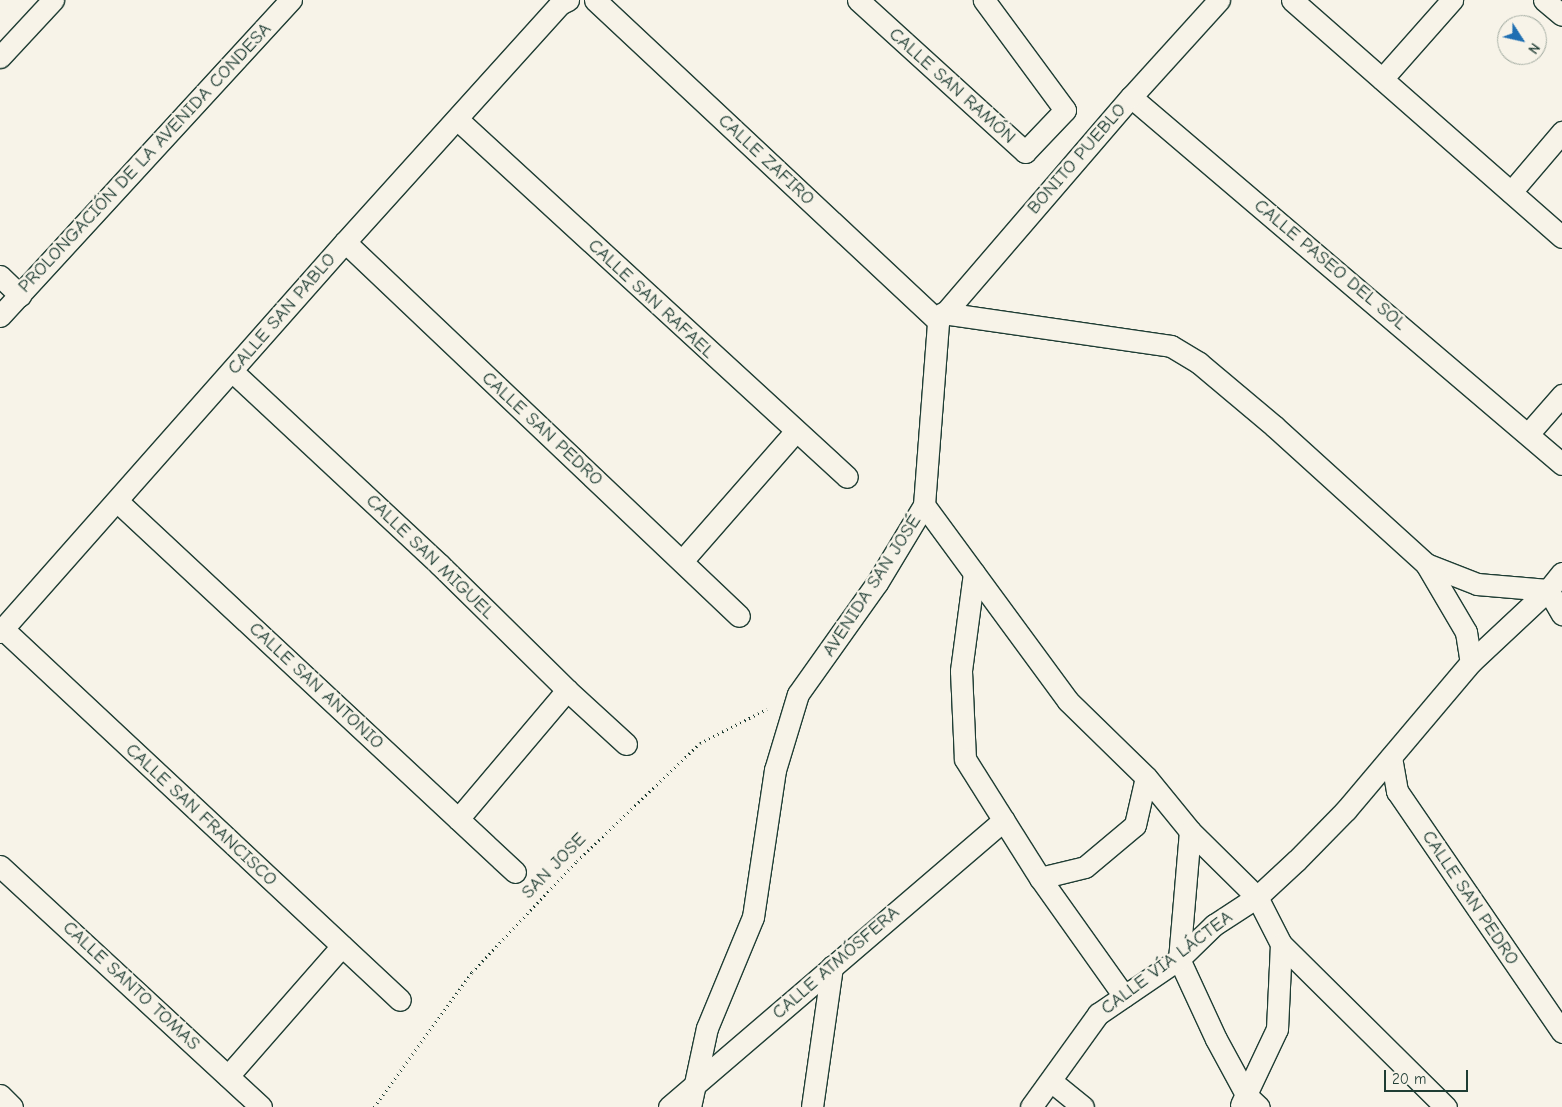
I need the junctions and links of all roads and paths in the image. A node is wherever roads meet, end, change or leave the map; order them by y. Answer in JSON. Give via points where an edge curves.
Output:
{"nodes":[{"id":1,"x":53,"y":0,"type":"edge"},
{"id":2,"x":291,"y":0,"type":"edge"},
{"id":3,"x":568,"y":0,"type":"edge"},
{"id":4,"x":595,"y":0,"type":"edge"},
{"id":5,"x":858,"y":0,"type":"edge"},
{"id":6,"x":984,"y":0,"type":"edge"},
{"id":7,"x":1292,"y":0,"type":"edge"},
{"id":8,"x":1452,"y":0,"type":"edge"},
{"id":9,"x":1544,"y":0,"type":"edge"},
{"id":10,"x":1206,"y":5,"type":"edge"},
{"id":11,"x":1562,"y":15,"type":"edge"},
{"id":12,"x":0,"y":57,"type":"edge"},
{"id":13,"x":1382,"y":79,"type":"junction"},
{"id":14,"x":1131,"y":97,"type":"junction"},
{"id":15,"x":457,"y":119,"type":"junction"},
{"id":16,"x":1562,"y":132,"type":"edge"},
{"id":17,"x":1511,"y":192,"type":"junction"},
{"id":18,"x":1562,"y":237,"type":"edge"},
{"id":19,"x":345,"y":242,"type":"junction"},
{"id":20,"x":0,"y":276,"type":"edge"},
{"id":21,"x":20,"y":295,"type":"junction"},
{"id":22,"x":0,"y":316,"type":"edge"},
{"id":23,"x":941,"y":317,"type":"junction"},
{"id":24,"x":232,"y":371,"type":"junction"},
{"id":25,"x":1562,"y":395,"type":"edge"},
{"id":26,"x":795,"y":432,"type":"junction"},
{"id":27,"x":1528,"y":434,"type":"junction"},
{"id":28,"x":1562,"y":464,"type":"edge"},
{"id":29,"x":847,"y":477,"type":"dead end"},
{"id":30,"x":117,"y":501,"type":"junction"},
{"id":31,"x":924,"y":505,"type":"junction"},
{"id":32,"x":682,"y":561,"type":"junction"},
{"id":33,"x":1426,"y":564,"type":"junction"},
{"id":34,"x":974,"y":573,"type":"junction"},
{"id":35,"x":1562,"y":573,"type":"edge"},
{"id":36,"x":1548,"y":590,"type":"junction"},
{"id":37,"x":1562,"y":614,"type":"edge"},
{"id":38,"x":739,"y":616,"type":"dead end"},
{"id":39,"x":1,"y":631,"type":"edge"},
{"id":40,"x":1470,"y":662,"type":"junction"},
{"id":41,"x":567,"y":690,"type":"junction"},
{"id":42,"x":798,"y":694,"type":"junction"},
{"id":43,"x":626,"y":744,"type":"dead end"},
{"id":44,"x":1391,"y":757,"type":"junction"},
{"id":45,"x":1146,"y":777,"type":"junction"},
{"id":46,"x":458,"y":819,"type":"junction"},
{"id":47,"x":1004,"y":820,"type":"junction"},
{"id":48,"x":1190,"y":831,"type":"junction"},
{"id":49,"x":0,"y":866,"type":"edge"},
{"id":50,"x":515,"y":872,"type":"dead end"},
{"id":51,"x":1040,"y":878,"type":"junction"},
{"id":52,"x":1257,"y":897,"type":"junction"},
{"id":53,"x":1281,"y":944,"type":"junction"},
{"id":54,"x":342,"y":946,"type":"junction"},
{"id":55,"x":1179,"y":958,"type":"junction"},
{"id":56,"x":832,"y":966,"type":"junction"},
{"id":57,"x":1124,"y":996,"type":"junction"},
{"id":58,"x":400,"y":1000,"type":"dead end"},
{"id":59,"x":1562,"y":1032,"type":"edge"},
{"id":60,"x":228,"y":1076,"type":"junction"},
{"id":61,"x":1051,"y":1081,"type":"junction"},
{"id":62,"x":695,"y":1084,"type":"junction"},
{"id":63,"x":0,"y":1096,"type":"edge"},
{"id":64,"x":1248,"y":1103,"type":"edge"},
{"id":65,"x":1436,"y":1104,"type":"edge"},
{"id":66,"x":12,"y":1107,"type":"edge"},
{"id":67,"x":261,"y":1107,"type":"edge"},
{"id":68,"x":374,"y":1107,"type":"edge"},
{"id":69,"x":669,"y":1107,"type":"edge"},
{"id":70,"x":690,"y":1107,"type":"edge"},
{"id":71,"x":812,"y":1107,"type":"edge"},
{"id":72,"x":1031,"y":1107,"type":"edge"},
{"id":73,"x":1083,"y":1107,"type":"edge"}],
"edges":[{"from":1,"to":12,"type":"street"},
{"from":2,"to":21,"type":"street","name":"PROLONGACIÓN DE LA AVENIDA CONDESA"},
{"from":3,"to":15,"type":"street","name":"CALLE SAN PABLO","via":[[560,4]]},
{"from":4,"to":23,"type":"street","name":"CALLE ZAFIRO"},
{"from":5,"to":6,"type":"street","name":"CALLE SAN RAMÓN","via":[[1025,152],[1065,110]]},
{"from":7,"to":13,"type":"street"},
{"from":8,"to":13,"type":"street"},
{"from":9,"to":11,"type":"street"},
{"from":10,"to":14,"type":"street","name":"BONITO PUEBLO"},
{"from":13,"to":17,"type":"street"},
{"from":14,"to":23,"type":"street","name":"BONITO PUEBLO"},
{"from":14,"to":27,"type":"street","name":"CALLE PASEO DEL SOL"},
{"from":15,"to":19,"type":"street","name":"CALLE SAN PABLO"},
{"from":15,"to":26,"type":"street","name":"CALLE SAN RAFAEL"},
{"from":16,"to":17,"type":"street"},
{"from":17,"to":18,"type":"street"},
{"from":19,"to":24,"type":"street","name":"CALLE SAN PABLO"},
{"from":19,"to":32,"type":"street","name":"CALLE SAN PEDRO"},
{"from":20,"to":21,"type":"street"},
{"from":21,"to":22,"type":"street","name":"PROLONGACIÓN DE LA AVENIDA CONDESA"},
{"from":23,"to":31,"type":"street","name":"AVENIDA SAN JOSÉ"},
{"from":23,"to":33,"type":"street","via":[[1171,346],[1199,363],[1274,426]]},
{"from":24,"to":30,"type":"street","name":"CALLE SAN PABLO"},
{"from":24,"to":41,"type":"street","name":"CALLE SAN MIGUEL"},
{"from":25,"to":27,"type":"street"},
{"from":26,"to":29,"type":"street","name":"CALLE SAN RAFAEL"},
{"from":26,"to":32,"type":"street"},
{"from":27,"to":28,"type":"street","name":"CALLE PASEO DEL SOL"},
{"from":30,"to":39,"type":"street","name":"CALLE SAN PABLO"},
{"from":30,"to":46,"type":"street","name":"CALLE SAN ANTONIO"},
{"from":31,"to":34,"type":"street"},
{"from":31,"to":42,"type":"street","name":"AVENIDA SAN JOSÉ","via":[[877,584]]},
{"from":32,"to":38,"type":"street","name":"CALLE SAN PEDRO"},
{"from":33,"to":36,"type":"street","via":[[1477,584]]},
{"from":33,"to":40,"type":"street","via":[[1466,632]]},
{"from":34,"to":45,"type":"street","via":[[1068,701]]},
{"from":34,"to":47,"type":"street","via":[[961,671],[965,759]]},
{"from":35,"to":36,"type":"street","name":"CALLE VÍA LÁCTEA"},
{"from":36,"to":37,"type":"street"},
{"from":36,"to":40,"type":"street","name":"CALLE VÍA LÁCTEA"},
{"from":39,"to":54,"type":"street","name":"CALLE SAN FRANCISCO"},
{"from":40,"to":44,"type":"street","name":"CALLE VÍA LÁCTEA"},
{"from":41,"to":43,"type":"street","name":"CALLE SAN MIGUEL"},
{"from":41,"to":46,"type":"street"},
{"from":42,"to":62,"type":"street","name":"AVENIDA SAN JOSÉ","via":[[775,770],[753,917],[707,1028]]},
{"from":42,"to":68,"type":"path","name":"SAN JOSE","via":[[700,743],[577,861],[472,972]]},
{"from":44,"to":52,"type":"street","name":"CALLE VÍA LÁCTEA","via":[[1346,810]]},
{"from":44,"to":59,"type":"street","name":"CALLE SAN PEDRO","via":[[1397,791]]},
{"from":45,"to":48,"type":"street"},
{"from":45,"to":51,"type":"street","via":[[1135,824],[1085,867]]},
{"from":46,"to":50,"type":"street","name":"CALLE SAN ANTONIO"},
{"from":47,"to":51,"type":"street"},
{"from":47,"to":56,"type":"street","name":"CALLE ATMÓSFERA"},
{"from":48,"to":52,"type":"street"},
{"from":48,"to":55,"type":"street"},
{"from":49,"to":60,"type":"street","name":"CALLE SANTO TOMAS"},
{"from":51,"to":57,"type":"street"},
{"from":52,"to":53,"type":"street"},
{"from":52,"to":55,"type":"street","name":"CALLE VÍA LÁCTEA","via":[[1214,925]]},
{"from":53,"to":64,"type":"street","via":[[1277,1029]]},
{"from":53,"to":65,"type":"street"},
{"from":54,"to":58,"type":"street","name":"CALLE SAN FRANCISCO"},
{"from":54,"to":60,"type":"street"},
{"from":55,"to":57,"type":"street","name":"CALLE VÍA LÁCTEA"},
{"from":55,"to":64,"type":"street"},
{"from":56,"to":62,"type":"street","name":"CALLE ATMÓSFERA"},
{"from":56,"to":71,"type":"street"},
{"from":57,"to":61,"type":"street","name":"CALLE VÍA LÁCTEA","via":[[1098,1014]]},
{"from":60,"to":67,"type":"street","name":"CALLE SANTO TOMAS"},
{"from":61,"to":72,"type":"street","name":"CALLE VÍA LÁCTEA"},
{"from":61,"to":73,"type":"street"},
{"from":62,"to":69,"type":"street","name":"CALLE ATMÓSFERA"},
{"from":62,"to":70,"type":"street","name":"AVENIDA SAN JOSÉ"},
{"from":63,"to":66,"type":"street"}]}
